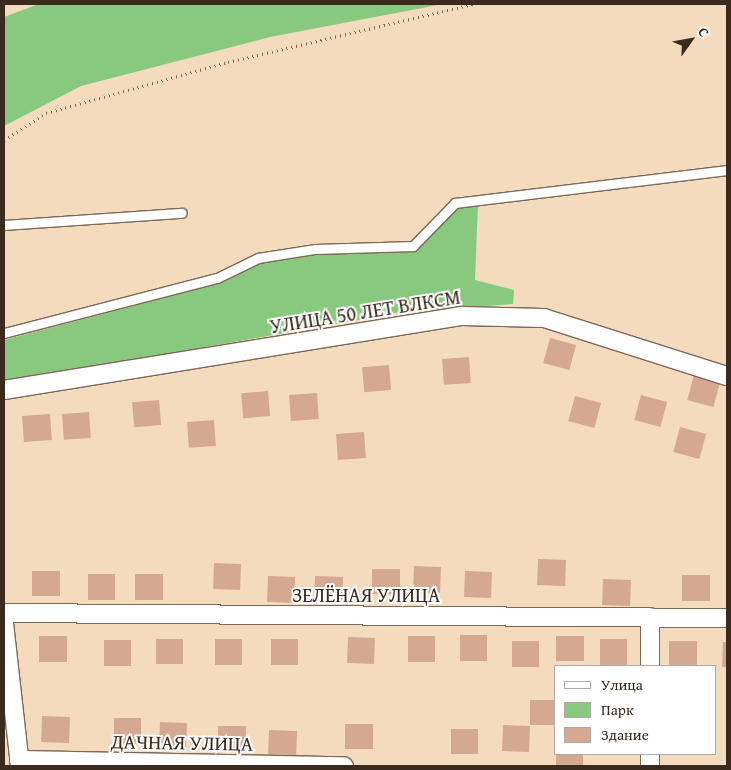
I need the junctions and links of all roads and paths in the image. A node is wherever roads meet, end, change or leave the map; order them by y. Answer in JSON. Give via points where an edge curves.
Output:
{"nodes":[{"id":1,"x":474,"y":4,"type":"edge"},
{"id":2,"x":4,"y":140,"type":"edge"},
{"id":3,"x":727,"y":170,"type":"edge"},
{"id":4,"x":182,"y":213,"type":"dead end"},
{"id":5,"x":4,"y":224,"type":"edge"},
{"id":6,"x":4,"y":333,"type":"edge"},
{"id":7,"x":727,"y":376,"type":"edge"},
{"id":8,"x":4,"y":390,"type":"edge"},
{"id":9,"x":4,"y":613,"type":"edge"},
{"id":10,"x":650,"y":616,"type":"junction"},
{"id":11,"x":727,"y":618,"type":"edge"},
{"id":12,"x":4,"y":623,"type":"edge"},
{"id":13,"x":650,"y":665,"type":"edge"},
{"id":14,"x":20,"y":763,"type":"edge"},
{"id":15,"x":344,"y":766,"type":"edge"}],
"edges":[{"from":1,"to":2,"type":"path","via":[[228,62],[46,113]]},
{"from":3,"to":6,"type":"lane","via":[[455,203],[413,246],[315,249],[258,258],[217,278]]},
{"from":4,"to":5,"type":"lane"},
{"from":7,"to":8,"type":"street","name":"УЛИЦА 50 ЛЕТ ВЛКСМ","via":[[544,318],[462,316]]},
{"from":9,"to":10,"type":"street","name":"ЗЕЛЁНАЯ УЛИЦА"},
{"from":10,"to":11,"type":"street","name":"ЗЕЛЁНАЯ УЛИЦА"},
{"from":10,"to":13,"type":"street"},
{"from":12,"to":14,"type":"street"},
{"from":14,"to":15,"type":"street","name":"ДАЧНАЯ УЛИЦА"}]}
